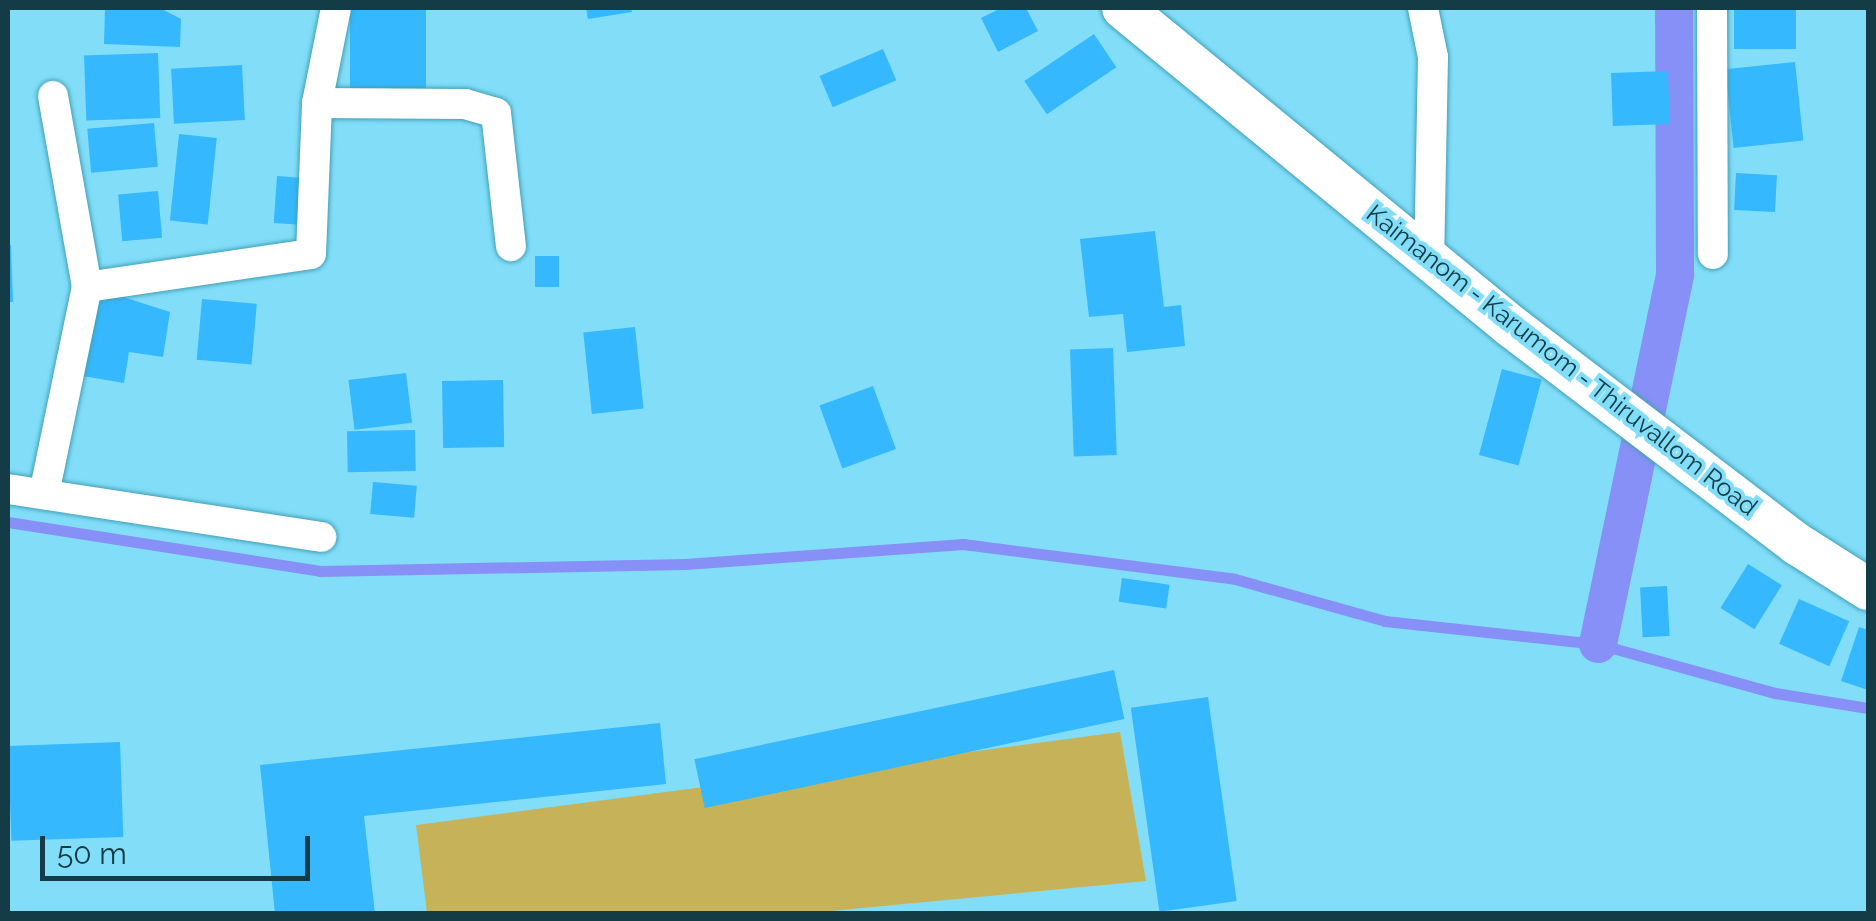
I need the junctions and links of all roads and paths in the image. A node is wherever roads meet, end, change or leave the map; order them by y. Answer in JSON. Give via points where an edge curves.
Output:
{"nodes":[{"id":1,"x":336,"y":8,"type":"edge"},
{"id":2,"x":1122,"y":8,"type":"edge"},
{"id":3,"x":1423,"y":8,"type":"edge"},
{"id":4,"x":1712,"y":8,"type":"edge"},
{"id":5,"x":53,"y":96,"type":"dead end"},
{"id":6,"x":318,"y":103,"type":"junction"},
{"id":7,"x":511,"y":246,"type":"dead end"},
{"id":8,"x":1713,"y":254,"type":"dead end"},
{"id":9,"x":1429,"y":259,"type":"junction"},
{"id":10,"x":86,"y":287,"type":"junction"},
{"id":11,"x":8,"y":489,"type":"edge"},
{"id":12,"x":44,"y":494,"type":"junction"},
{"id":13,"x":322,"y":537,"type":"dead end"},
{"id":14,"x":1868,"y":589,"type":"edge"}],
"edges":[{"from":1,"to":6,"type":"street"},
{"from":2,"to":9,"type":"main road","name":"Kaimanom - Karumom - Thiruvallom Road"},
{"from":3,"to":9,"type":"street","via":[[1433,57]]},
{"from":4,"to":8,"type":"street"},
{"from":5,"to":10,"type":"street"},
{"from":6,"to":7,"type":"street","via":[[466,104],[496,113]]},
{"from":6,"to":10,"type":"street","via":[[311,254]]},
{"from":9,"to":14,"type":"main road","name":"Kaimanom - Karumom - Thiruvallom Road","via":[[1797,544]]},
{"from":10,"to":12,"type":"street"},
{"from":11,"to":12,"type":"street"},
{"from":12,"to":13,"type":"street"}]}
